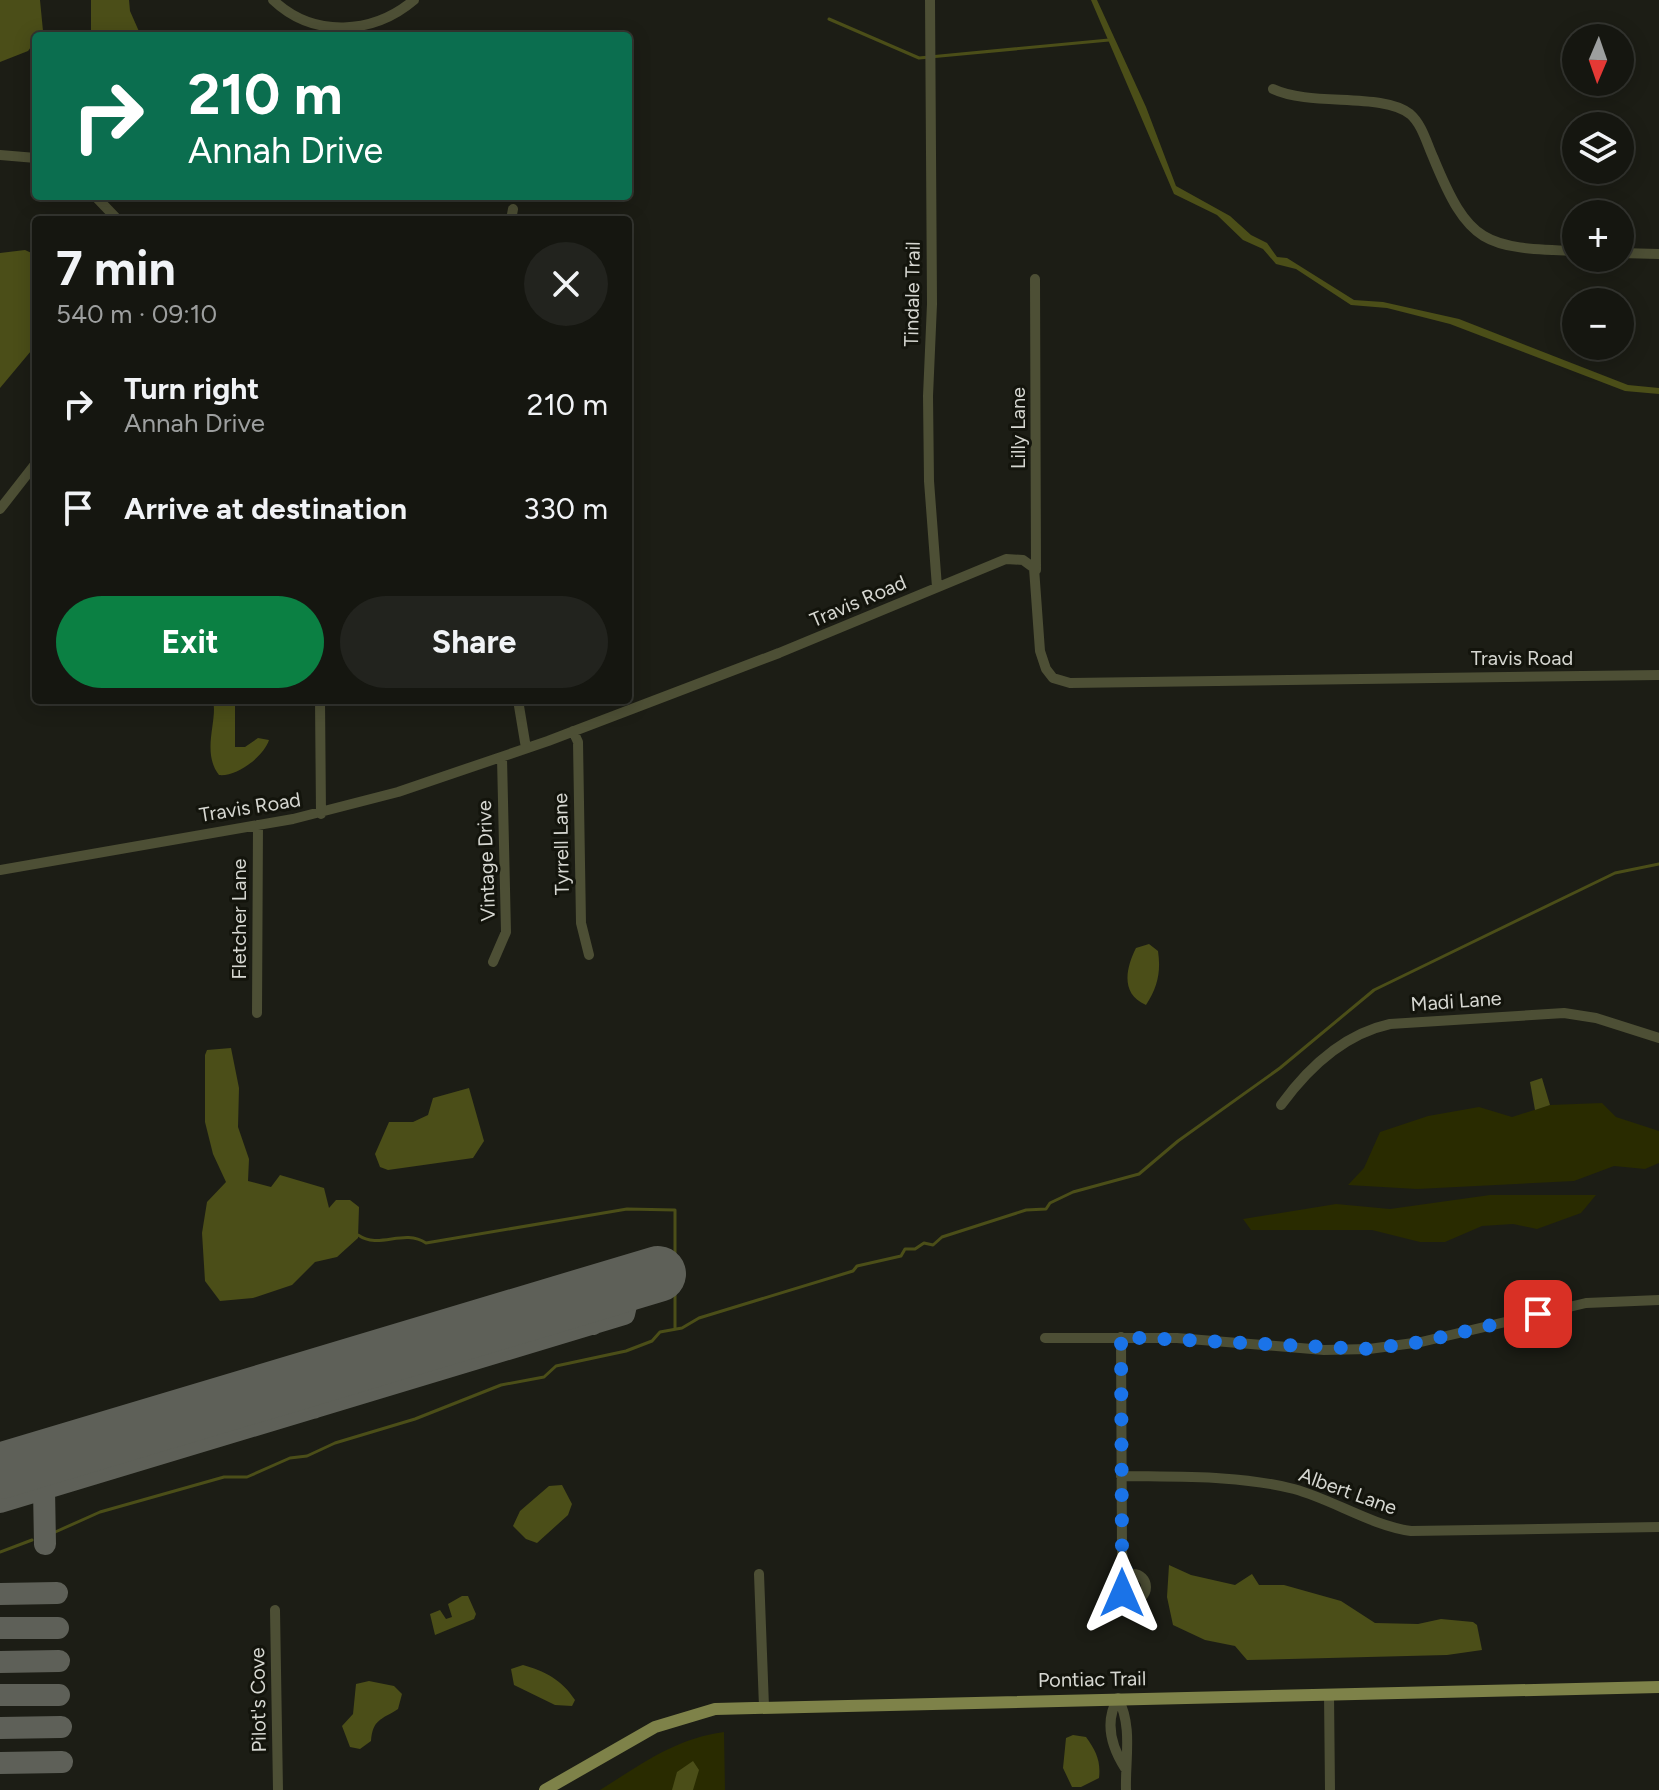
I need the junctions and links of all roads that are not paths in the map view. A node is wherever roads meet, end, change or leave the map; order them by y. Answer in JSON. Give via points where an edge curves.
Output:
{"nodes":[{"id":1,"x":273,"y":0,"type":"edge"},
{"id":2,"x":414,"y":0,"type":"edge"},
{"id":3,"x":930,"y":0,"type":"edge"},
{"id":4,"x":1273,"y":89,"type":"dead end"},
{"id":5,"x":0,"y":155,"type":"edge"},
{"id":6,"x":32,"y":158,"type":"edge"},
{"id":7,"x":99,"y":200,"type":"edge"},
{"id":8,"x":114,"y":216,"type":"edge"},
{"id":9,"x":1562,"y":251,"type":"edge"},
{"id":10,"x":1634,"y":253,"type":"edge"},
{"id":11,"x":1659,"y":254,"type":"edge"},
{"id":12,"x":1035,"y":279,"type":"dead end"},
{"id":13,"x":32,"y":468,"type":"edge"},
{"id":14,"x":0,"y":509,"type":"edge"},
{"id":15,"x":1036,"y":576,"type":"junction"},
{"id":16,"x":937,"y":587,"type":"junction"},
{"id":17,"x":1659,"y":675,"type":"edge"},
{"id":18,"x":320,"y":704,"type":"edge"},
{"id":19,"x":519,"y":704,"type":"edge"},
{"id":20,"x":573,"y":731,"type":"junction"},
{"id":21,"x":526,"y":748,"type":"junction"},
{"id":22,"x":502,"y":758,"type":"junction"},
{"id":23,"x":321,"y":814,"type":"junction"},
{"id":24,"x":258,"y":825,"type":"junction"},
{"id":25,"x":0,"y":870,"type":"edge"},
{"id":26,"x":589,"y":955,"type":"dead end"},
{"id":27,"x":493,"y":962,"type":"dead end"},
{"id":28,"x":257,"y":1013,"type":"dead end"},
{"id":29,"x":1659,"y":1038,"type":"edge"},
{"id":30,"x":1281,"y":1105,"type":"dead end"},
{"id":31,"x":1659,"y":1300,"type":"edge"},
{"id":32,"x":1121,"y":1337,"type":"junction"},
{"id":33,"x":1045,"y":1338,"type":"dead end"},
{"id":34,"x":1121,"y":1476,"type":"junction"},
{"id":35,"x":1659,"y":1527,"type":"edge"},
{"id":36,"x":759,"y":1574,"type":"dead end"},
{"id":37,"x":1127,"y":1576,"type":"dead end"},
{"id":38,"x":275,"y":1610,"type":"dead end"},
{"id":39,"x":1659,"y":1687,"type":"edge"},
{"id":40,"x":1329,"y":1694,"type":"junction"},
{"id":41,"x":1118,"y":1698,"type":"junction"},
{"id":42,"x":764,"y":1707,"type":"junction"},
{"id":43,"x":1125,"y":1768,"type":"junction"},
{"id":44,"x":278,"y":1790,"type":"edge"},
{"id":45,"x":545,"y":1790,"type":"edge"},
{"id":46,"x":1126,"y":1790,"type":"edge"},
{"id":47,"x":1330,"y":1790,"type":"edge"}],
"edges":[{"from":1,"to":2,"type":"street","via":[[296,17],[360,28],[394,17]]},
{"from":3,"to":16,"type":"street","name":"Tindale Trail","via":[[929,481]]},
{"from":4,"to":9,"type":"street","via":[[1291,97],[1374,102],[1409,114],[1423,132],[1454,207],[1476,233],[1517,249]]},
{"from":5,"to":6,"type":"street"},
{"from":7,"to":8,"type":"street"},
{"from":10,"to":11,"type":"street"},
{"from":12,"to":15,"type":"street","name":"Lilly Lane"},
{"from":13,"to":14,"type":"street"},
{"from":15,"to":16,"type":"street","name":"Travis Road","via":[[1030,563],[1006,559]]},
{"from":15,"to":17,"type":"street","name":"Travis Road","via":[[1042,660],[1053,678],[1070,683]]},
{"from":16,"to":20,"type":"street","name":"Travis Road"},
{"from":18,"to":23,"type":"street"},
{"from":19,"to":21,"type":"street"},
{"from":20,"to":21,"type":"street","name":"Travis Road"},
{"from":20,"to":26,"type":"street","name":"Tyrrell Lane","via":[[578,742],[581,923]]},
{"from":21,"to":22,"type":"street","name":"Travis Road"},
{"from":22,"to":23,"type":"street","name":"Travis Road"},
{"from":22,"to":27,"type":"street","name":"Vintage Drive","via":[[506,932]]},
{"from":23,"to":24,"type":"street","name":"Travis Road"},
{"from":24,"to":25,"type":"street","name":"Travis Road"},
{"from":24,"to":28,"type":"street","name":"Fletcher Lane"},
{"from":29,"to":30,"type":"street","name":"Madi Lane","via":[[1564,1013],[1390,1024],[1362,1032],[1337,1048],[1302,1077]]},
{"from":31,"to":32,"type":"street","via":[[1586,1303],[1369,1349]]},
{"from":32,"to":33,"type":"street"},
{"from":32,"to":34,"type":"street"},
{"from":34,"to":35,"type":"street","name":"Albert Lane","via":[[1268,1484],[1321,1498],[1384,1525],[1417,1531]]},
{"from":34,"to":37,"type":"street"},
{"from":36,"to":42,"type":"street"},
{"from":38,"to":44,"type":"street","name":"Pilot's Cove"},
{"from":39,"to":40,"type":"main road","name":"Pontiac Trail"},
{"from":40,"to":41,"type":"main road","name":"Pontiac Trail"},
{"from":40,"to":47,"type":"street"},
{"from":41,"to":42,"type":"main road","name":"Pontiac Trail"},
{"from":41,"to":43,"type":"street","via":[[1126,1723]]},
{"from":41,"to":43,"type":"street","via":[[1108,1714],[1113,1745]]},
{"from":42,"to":45,"type":"main road","name":"Pontiac Trail","via":[[715,1709],[678,1718],[623,1743]]},
{"from":43,"to":46,"type":"street"}]}
